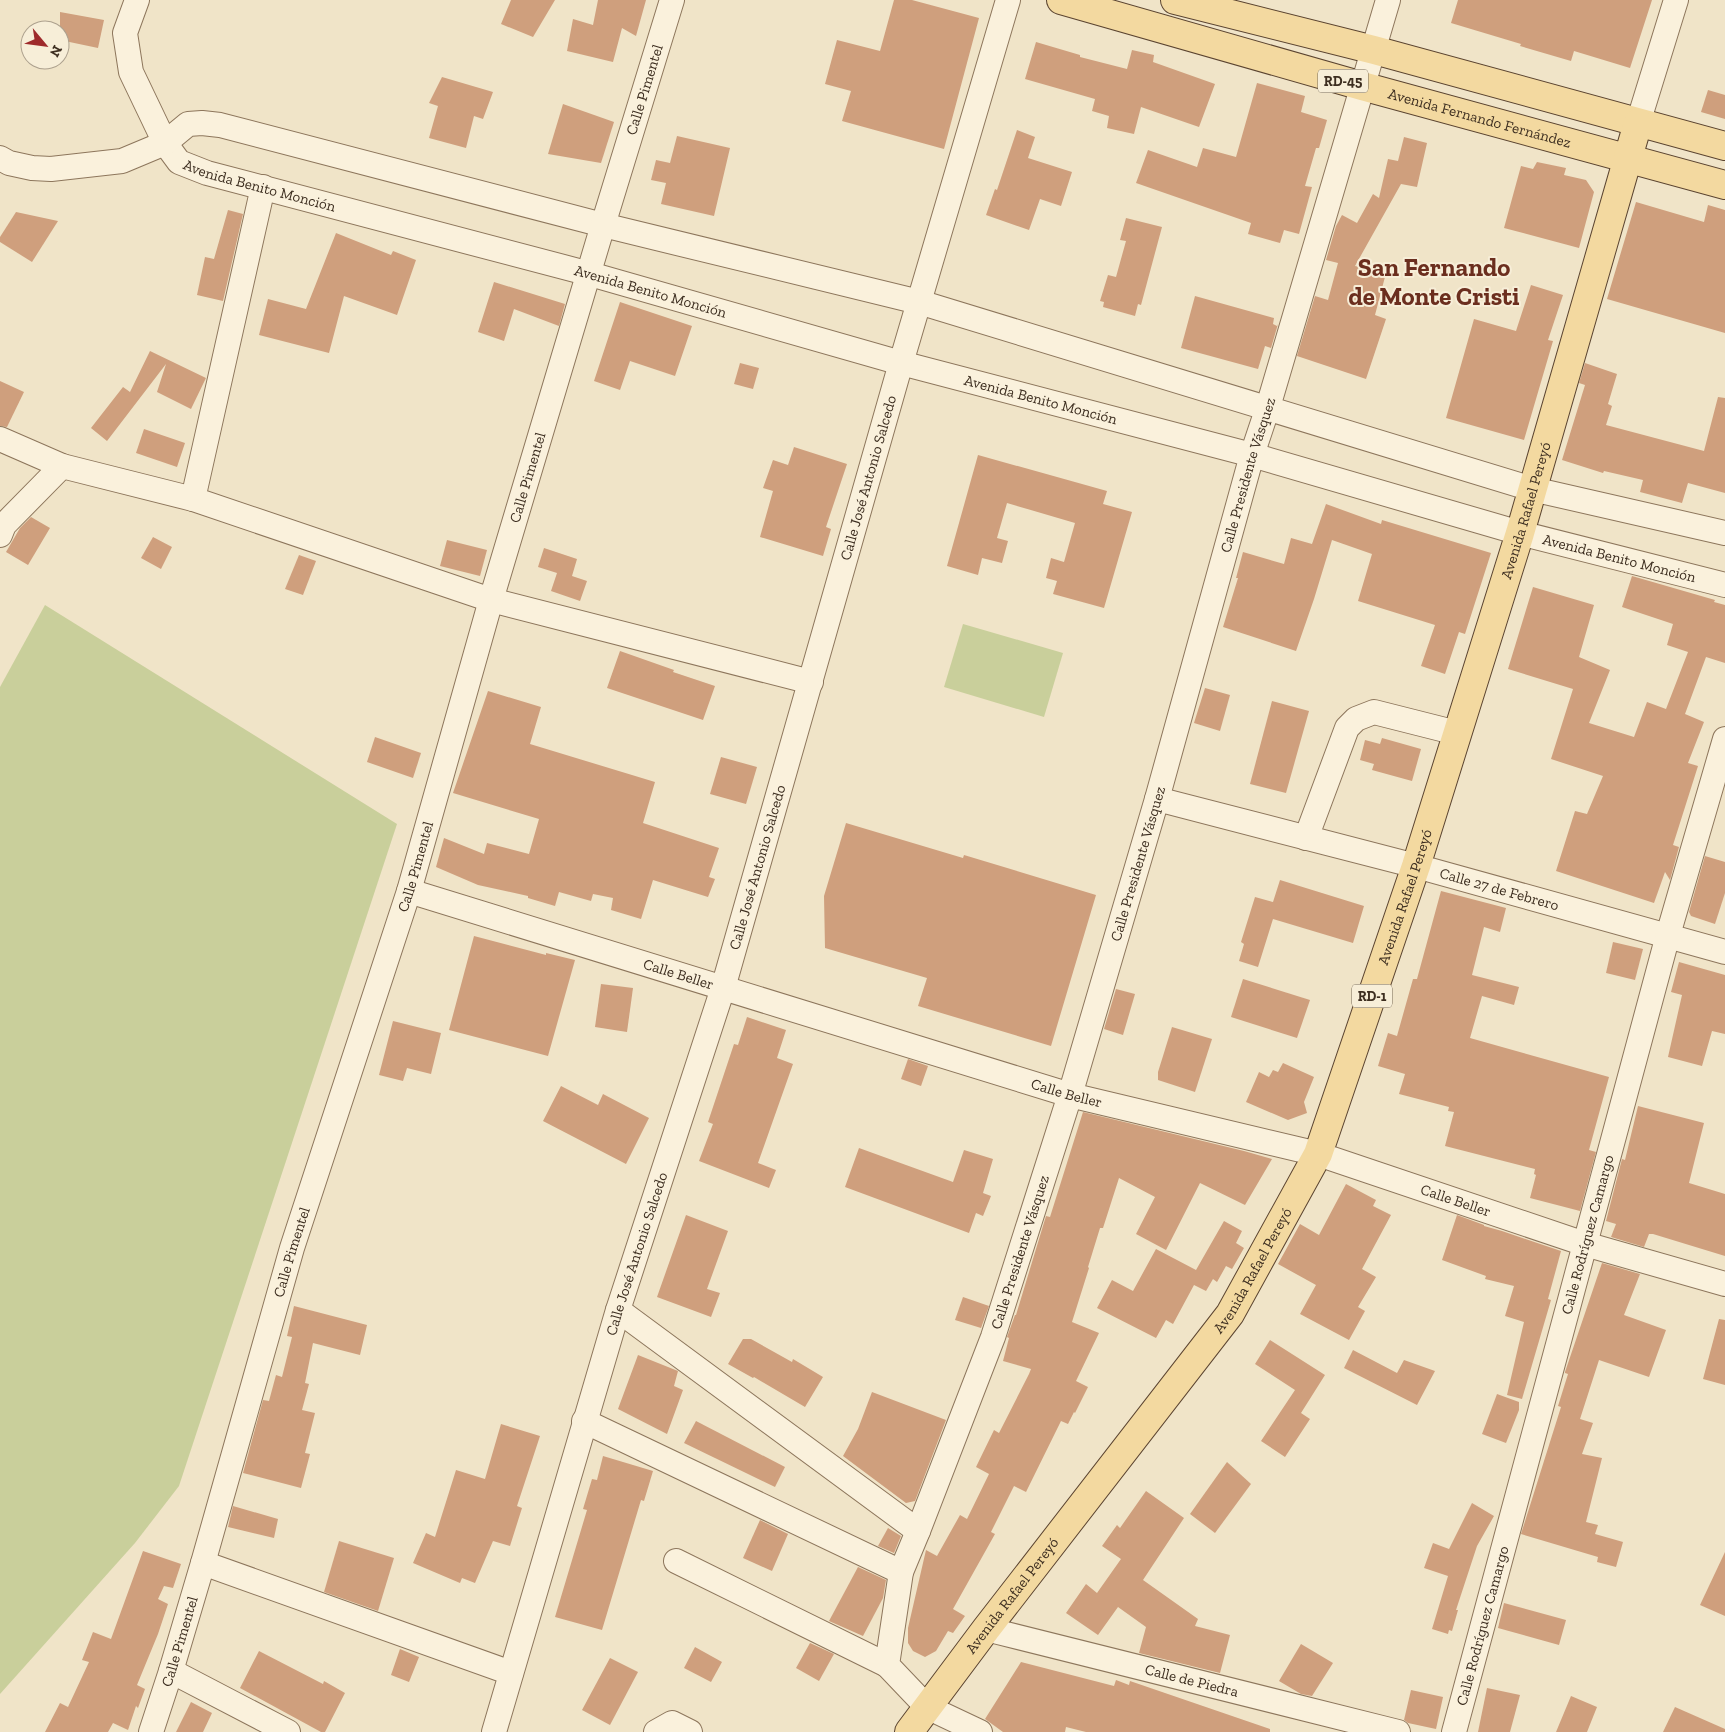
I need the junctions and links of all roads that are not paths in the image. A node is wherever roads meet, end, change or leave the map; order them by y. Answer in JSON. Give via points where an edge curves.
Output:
{"nodes":[{"id":1,"x":137,"y":0,"type":"edge"},
{"id":2,"x":672,"y":0,"type":"edge"},
{"id":3,"x":1008,"y":0,"type":"edge"},
{"id":4,"x":1061,"y":0,"type":"edge"},
{"id":5,"x":1175,"y":0,"type":"edge"},
{"id":6,"x":1388,"y":0,"type":"edge"},
{"id":7,"x":1676,"y":0,"type":"edge"},
{"id":8,"x":1374,"y":50,"type":"junction"},
{"id":9,"x":1362,"y":86,"type":"junction"},
{"id":10,"x":1638,"y":123,"type":"junction"},
{"id":11,"x":165,"y":143,"type":"junction"},
{"id":12,"x":1725,"y":146,"type":"edge"},
{"id":13,"x":0,"y":158,"type":"edge"},
{"id":14,"x":1627,"y":158,"type":"junction"},
{"id":15,"x":1725,"y":185,"type":"edge"},
{"id":16,"x":262,"y":187,"type":"junction"},
{"id":17,"x":603,"y":224,"type":"junction"},
{"id":18,"x":590,"y":274,"type":"junction"},
{"id":19,"x":919,"y":302,"type":"junction"},
{"id":20,"x":901,"y":363,"type":"junction"},
{"id":21,"x":1268,"y":407,"type":"junction"},
{"id":22,"x":0,"y":439,"type":"edge"},
{"id":23,"x":1252,"y":455,"type":"junction"},
{"id":24,"x":62,"y":466,"type":"junction"},
{"id":25,"x":1532,"y":489,"type":"junction"},
{"id":26,"x":193,"y":500,"type":"junction"},
{"id":27,"x":1,"y":529,"type":"edge"},
{"id":28,"x":1520,"y":533,"type":"junction"},
{"id":29,"x":1725,"y":533,"type":"edge"},
{"id":30,"x":1725,"y":585,"type":"edge"},
{"id":31,"x":492,"y":600,"type":"junction"},
{"id":32,"x":811,"y":682,"type":"junction"},
{"id":33,"x":1457,"y":733,"type":"junction"},
{"id":34,"x":1725,"y":739,"type":"edge"},
{"id":35,"x":1157,"y":799,"type":"junction"},
{"id":36,"x":1306,"y":838,"type":"junction"},
{"id":37,"x":1416,"y":866,"type":"junction"},
{"id":38,"x":409,"y":891,"type":"junction"},
{"id":39,"x":1668,"y":935,"type":"junction"},
{"id":40,"x":1725,"y":952,"type":"edge"},
{"id":41,"x":723,"y":988,"type":"junction"},
{"id":42,"x":1070,"y":1095,"type":"junction"},
{"id":43,"x":1318,"y":1154,"type":"junction"},
{"id":44,"x":1586,"y":1244,"type":"junction"},
{"id":45,"x":1725,"y":1284,"type":"edge"},
{"id":46,"x":618,"y":1310,"type":"junction"},
{"id":47,"x":584,"y":1421,"type":"junction"},
{"id":48,"x":918,"y":1531,"type":"junction"},
{"id":49,"x":676,"y":1560,"type":"dead end"},
{"id":50,"x":203,"y":1563,"type":"junction"},
{"id":51,"x":901,"y":1572,"type":"junction"},
{"id":52,"x":986,"y":1629,"type":"junction"},
{"id":53,"x":887,"y":1665,"type":"junction"},
{"id":54,"x":172,"y":1671,"type":"junction"},
{"id":55,"x":511,"y":1674,"type":"junction"},
{"id":56,"x":928,"y":1707,"type":"junction"},
{"id":57,"x":151,"y":1732,"type":"edge"},
{"id":58,"x":288,"y":1732,"type":"edge"},
{"id":59,"x":494,"y":1732,"type":"edge"},
{"id":60,"x":656,"y":1732,"type":"edge"},
{"id":61,"x":690,"y":1732,"type":"edge"},
{"id":62,"x":909,"y":1732,"type":"edge"},
{"id":63,"x":980,"y":1732,"type":"edge"},
{"id":64,"x":1398,"y":1732,"type":"edge"},
{"id":65,"x":1454,"y":1732,"type":"edge"}],
"edges":[{"from":1,"to":11,"type":"street","via":[[125,33],[131,72]]},
{"from":2,"to":17,"type":"street","name":"Calle Pimentel"},
{"from":3,"to":19,"type":"street","name":"Calle José Antonio Salcedo"},
{"from":4,"to":9,"type":"main road","name":"Avenida Fernando Fernández","number":"RD-45"},
{"from":5,"to":8,"type":"main road","number":"RD-45"},
{"from":6,"to":8,"type":"street","name":"Calle Presidente Vásquez"},
{"from":7,"to":10,"type":"street","number":"RD-1"},
{"from":8,"to":9,"type":"street","name":"Calle Presidente Vásquez"},
{"from":8,"to":10,"type":"main road","number":"RD-45"},
{"from":9,"to":14,"type":"main road","name":"Avenida Fernando Fernández","number":"RD-45"},
{"from":9,"to":21,"type":"street","name":"Calle Presidente Vásquez"},
{"from":10,"to":12,"type":"main road","number":"RD-45"},
{"from":10,"to":14,"type":"main road","number":"RD-1"},
{"from":11,"to":13,"type":"street","via":[[122,161],[51,169],[32,168]]},
{"from":11,"to":16,"type":"street","name":"Avenida Benito Monción","via":[[179,162]]},
{"from":11,"to":17,"type":"street","name":"Avenida Benito Monción","via":[[188,124],[220,124]]},
{"from":14,"to":15,"type":"main road","name":"Avenida Fernando Fernández","number":"RD-45"},
{"from":14,"to":25,"type":"main road","name":"Avenida Rafael Pereyó","number":"RD-1"},
{"from":16,"to":18,"type":"street","name":"Avenida Benito Monción"},
{"from":16,"to":26,"type":"street"},
{"from":17,"to":18,"type":"street","name":"Calle Pimentel"},
{"from":17,"to":19,"type":"street","name":"Avenida Benito Monción"},
{"from":18,"to":20,"type":"street","name":"Avenida Benito Monción"},
{"from":18,"to":31,"type":"street","name":"Calle Pimentel"},
{"from":19,"to":20,"type":"street","name":"Calle José Antonio Salcedo"},
{"from":19,"to":21,"type":"street","name":"Avenida Benito Monción"},
{"from":20,"to":23,"type":"street","name":"Avenida Benito Monción"},
{"from":20,"to":32,"type":"street","name":"Calle José Antonio Salcedo"},
{"from":21,"to":23,"type":"street","name":"Calle Presidente Vásquez"},
{"from":21,"to":25,"type":"street","name":"Avenida Benito Monción"},
{"from":22,"to":24,"type":"street"},
{"from":23,"to":28,"type":"street","name":"Avenida Benito Monción"},
{"from":23,"to":35,"type":"street","name":"Calle Presidente Vásquez"},
{"from":24,"to":26,"type":"street"},
{"from":24,"to":27,"type":"street"},
{"from":25,"to":28,"type":"main road","name":"Avenida Rafael Pereyó","number":"RD-1"},
{"from":25,"to":29,"type":"street","name":"Avenida Benito Monción"},
{"from":26,"to":31,"type":"street"},
{"from":28,"to":30,"type":"street","name":"Avenida Benito Monción"},
{"from":28,"to":33,"type":"main road","name":"Avenida Rafael Pereyó","number":"RD-1"},
{"from":31,"to":32,"type":"street"},
{"from":31,"to":38,"type":"street","name":"Calle Pimentel"},
{"from":32,"to":41,"type":"street","name":"Calle José Antonio Salcedo"},
{"from":33,"to":36,"type":"street","via":[[1374,712],[1356,719],[1348,728]]},
{"from":33,"to":37,"type":"main road","name":"Avenida Rafael Pereyó","number":"RD-1"},
{"from":34,"to":39,"type":"street","name":"Calle Rodríguez Camargo"},
{"from":35,"to":36,"type":"street","name":"Calle 27 de Febrero"},
{"from":35,"to":42,"type":"street","name":"Calle Presidente Vásquez"},
{"from":36,"to":37,"type":"street","name":"Calle 27 de Febrero"},
{"from":37,"to":39,"type":"street","name":"Calle 27 de Febrero"},
{"from":37,"to":43,"type":"main road","name":"Avenida Rafael Pereyó","number":"RD-1"},
{"from":38,"to":41,"type":"street","name":"Calle Beller"},
{"from":38,"to":50,"type":"street","name":"Calle Pimentel","via":[[292,1248]]},
{"from":39,"to":40,"type":"street","name":"Calle 27 de Febrero"},
{"from":39,"to":44,"type":"street","name":"Calle Rodríguez Camargo"},
{"from":41,"to":42,"type":"street","name":"Calle Beller"},
{"from":41,"to":46,"type":"street","name":"Calle José Antonio Salcedo"},
{"from":42,"to":43,"type":"street","name":"Calle Beller"},
{"from":42,"to":48,"type":"street","name":"Calle Presidente Vásquez","via":[[993,1337]]},
{"from":43,"to":44,"type":"street","name":"Calle Beller"},
{"from":43,"to":52,"type":"main road","name":"Avenida Rafael Pereyó","number":"RD-1","via":[[1230,1314]]},
{"from":44,"to":45,"type":"street","name":"Calle Beller"},
{"from":44,"to":65,"type":"street","name":"Calle Rodríguez Camargo"},
{"from":46,"to":47,"type":"street","name":"Calle José Antonio Salcedo"},
{"from":46,"to":48,"type":"street"},
{"from":47,"to":51,"type":"street"},
{"from":47,"to":55,"type":"street","name":"Calle José Antonio Salcedo"},
{"from":48,"to":51,"type":"street","name":"Calle Presidente Vásquez"},
{"from":49,"to":53,"type":"street"},
{"from":50,"to":54,"type":"street","name":"Calle Pimentel"},
{"from":50,"to":55,"type":"street"},
{"from":51,"to":53,"type":"street","name":"Calle Presidente Vásquez"},
{"from":52,"to":56,"type":"main road","name":"Avenida Rafael Pereyó","number":"RD-1"},
{"from":52,"to":64,"type":"street","name":"Calle de Piedra"},
{"from":53,"to":56,"type":"street"},
{"from":54,"to":57,"type":"street","name":"Calle Pimentel"},
{"from":54,"to":58,"type":"street"},
{"from":55,"to":59,"type":"street","name":"Calle José Antonio Salcedo"},
{"from":56,"to":62,"type":"main road","name":"Avenida Rafael Pereyó","number":"RD-1"},
{"from":56,"to":63,"type":"street"},
{"from":60,"to":61,"type":"street","via":[[672,1723]]}]}
